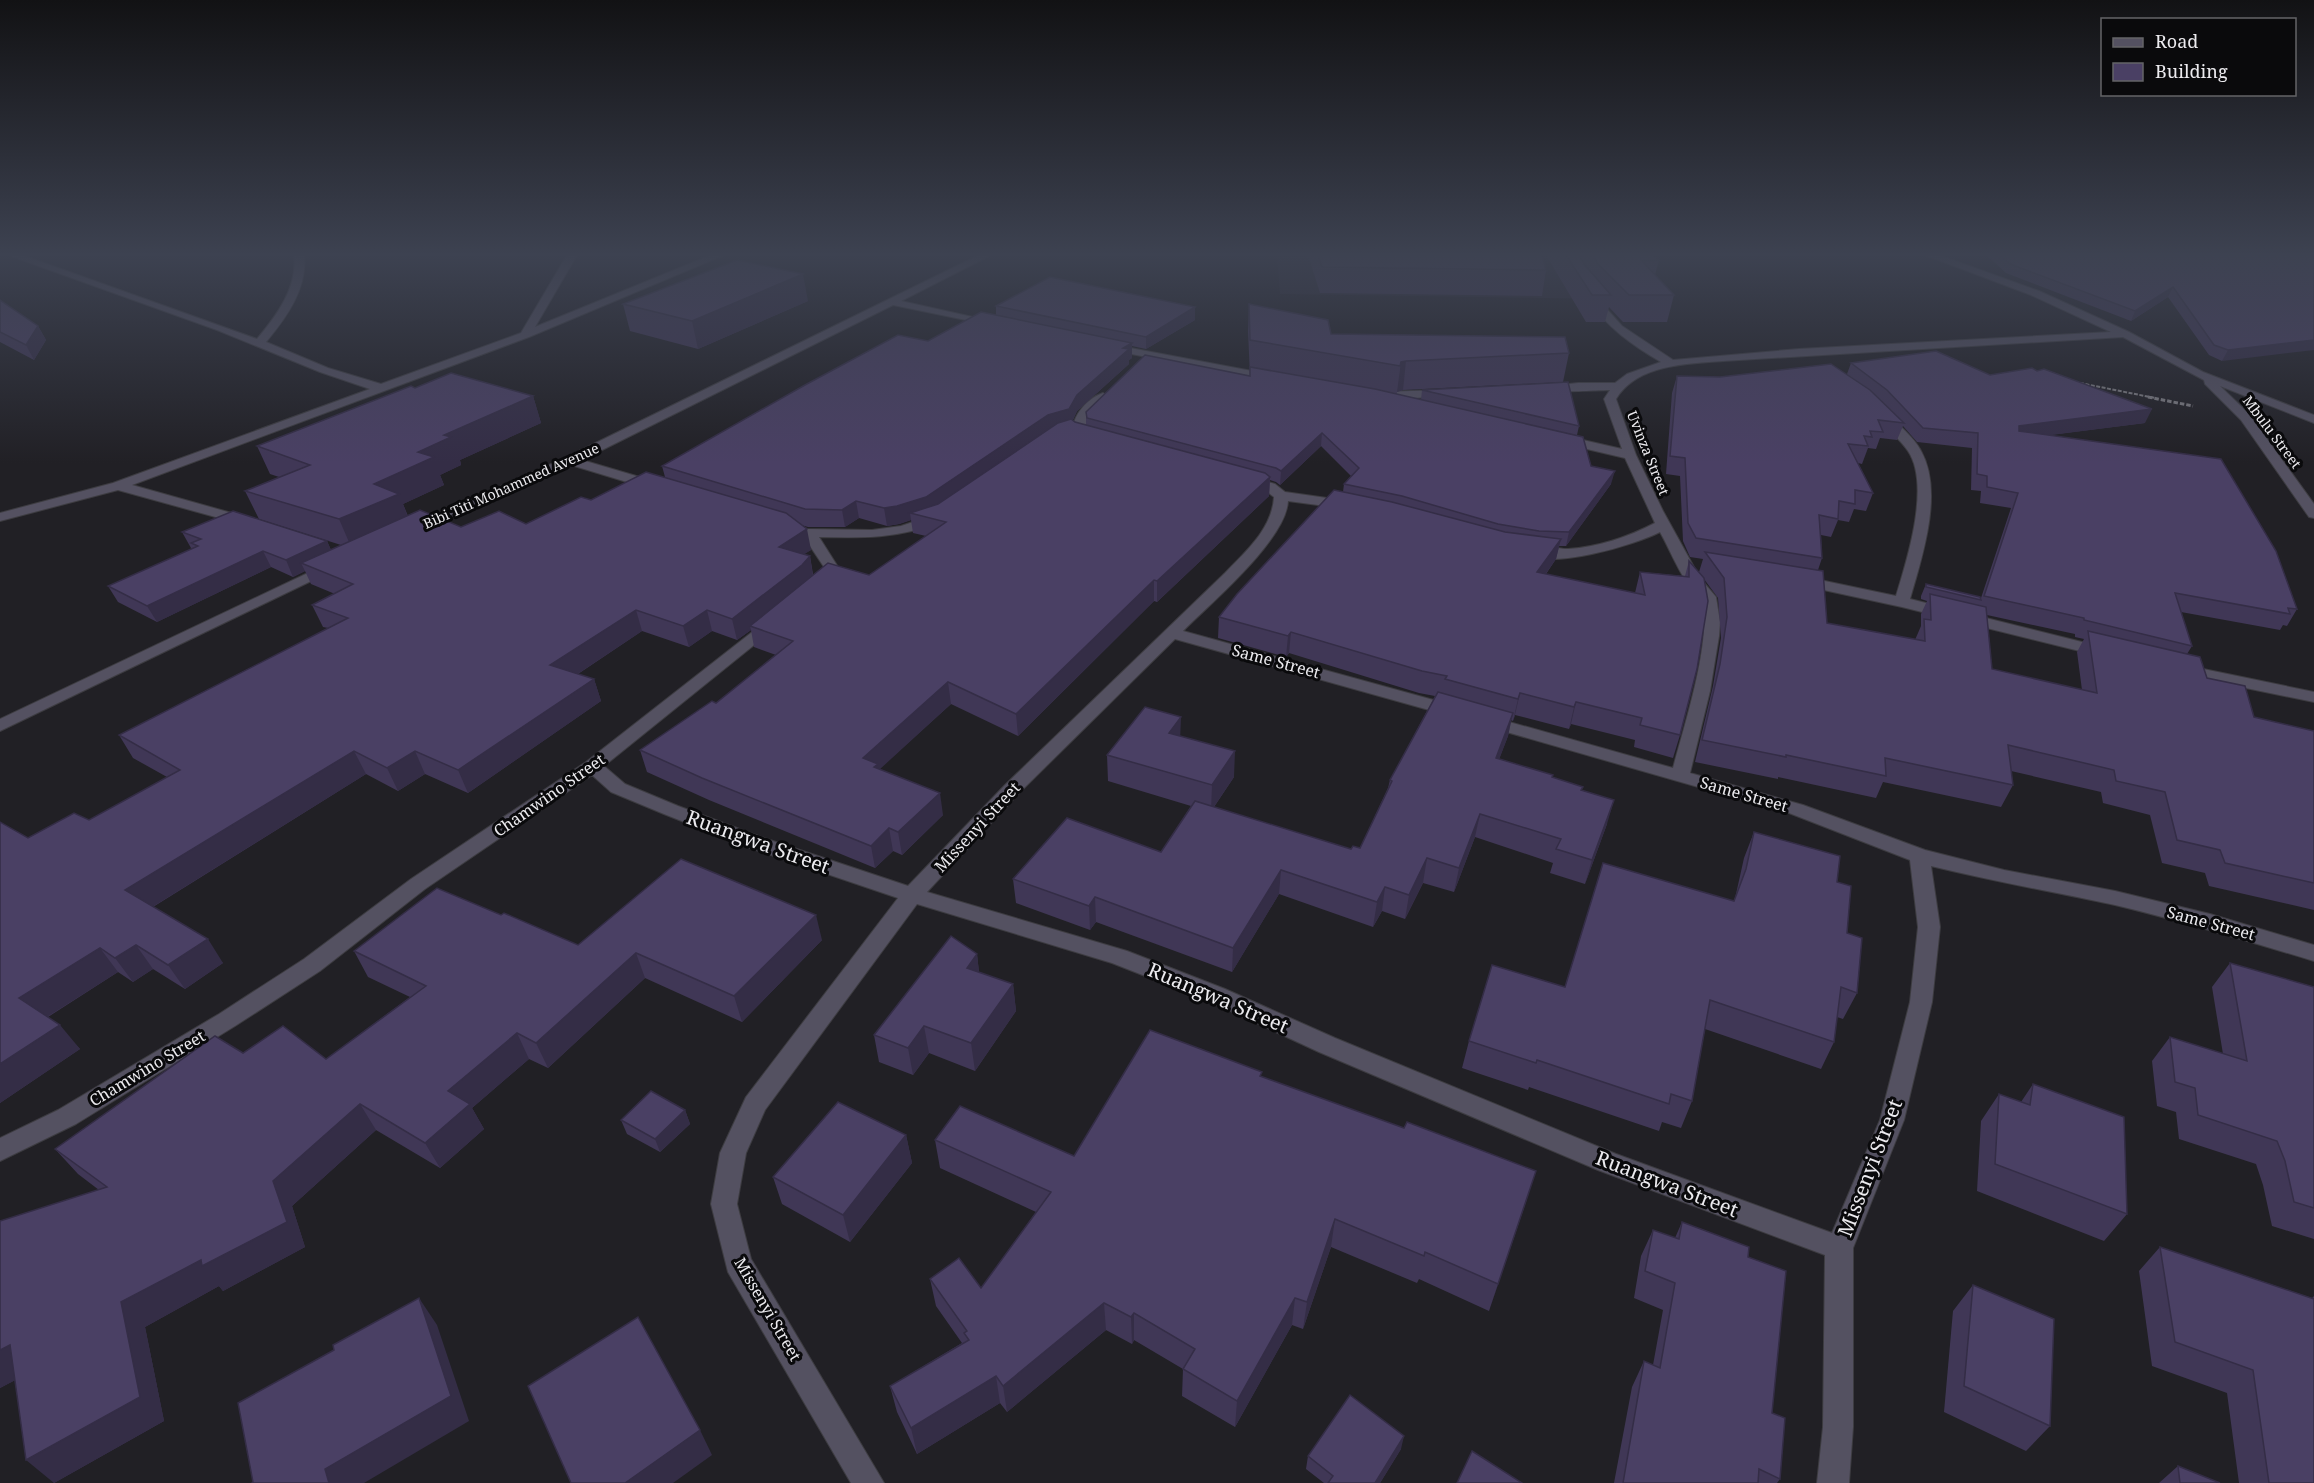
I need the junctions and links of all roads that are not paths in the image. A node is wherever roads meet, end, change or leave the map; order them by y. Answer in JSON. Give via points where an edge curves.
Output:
{"nodes":[{"id":1,"x":210,"y":324,"type":"edge"},
{"id":2,"x":275,"y":324,"type":"edge"},
{"id":3,"x":531,"y":324,"type":"edge"},
{"id":4,"x":551,"y":324,"type":"edge"},
{"id":5,"x":848,"y":324,"type":"edge"},
{"id":6,"x":995,"y":324,"type":"edge"},
{"id":7,"x":1613,"y":324,"type":"edge"},
{"id":8,"x":2104,"y":324,"type":"edge"},
{"id":9,"x":1008,"y":327,"type":"edge"},
{"id":10,"x":2125,"y":334,"type":"junction"},
{"id":11,"x":525,"y":335,"type":"junction"},
{"id":12,"x":259,"y":344,"type":"junction"},
{"id":13,"x":1101,"y":346,"type":"edge"},
{"id":14,"x":1791,"y":353,"type":"junction"},
{"id":15,"x":1148,"y":355,"type":"junction"},
{"id":16,"x":1673,"y":365,"type":"junction"},
{"id":17,"x":1815,"y":365,"type":"edge"},
{"id":18,"x":2199,"y":374,"type":"junction"},
{"id":19,"x":1287,"y":381,"type":"edge"},
{"id":20,"x":1617,"y":387,"type":"junction"},
{"id":21,"x":380,"y":388,"type":"junction"},
{"id":22,"x":1531,"y":390,"type":"edge"},
{"id":23,"x":1455,"y":394,"type":"edge"},
{"id":24,"x":1869,"y":404,"type":"edge"},
{"id":25,"x":1421,"y":406,"type":"edge"},
{"id":26,"x":2314,"y":419,"type":"edge"},
{"id":27,"x":1553,"y":437,"type":"edge"},
{"id":28,"x":1109,"y":444,"type":"edge"},
{"id":29,"x":1630,"y":455,"type":"junction"},
{"id":30,"x":570,"y":461,"type":"junction"},
{"id":31,"x":1230,"y":476,"type":"edge"},
{"id":32,"x":118,"y":486,"type":"junction"},
{"id":33,"x":672,"y":491,"type":"edge"},
{"id":34,"x":1281,"y":496,"type":"junction"},
{"id":35,"x":1361,"y":508,"type":"edge"},
{"id":36,"x":943,"y":512,"type":"edge"},
{"id":37,"x":2314,"y":514,"type":"edge"},
{"id":38,"x":0,"y":517,"type":"edge"},
{"id":39,"x":762,"y":518,"type":"edge"},
{"id":40,"x":1664,"y":524,"type":"junction"},
{"id":41,"x":265,"y":527,"type":"edge"},
{"id":42,"x":407,"y":532,"type":"edge"},
{"id":43,"x":807,"y":533,"type":"junction"},
{"id":44,"x":1522,"y":551,"type":"edge"},
{"id":45,"x":342,"y":561,"type":"edge"},
{"id":46,"x":1684,"y":563,"type":"junction"},
{"id":47,"x":1706,"y":566,"type":"edge"},
{"id":48,"x":1785,"y":578,"type":"edge"},
{"id":49,"x":804,"y":598,"type":"edge"},
{"id":50,"x":1902,"y":602,"type":"junction"},
{"id":51,"x":786,"y":612,"type":"edge"},
{"id":52,"x":1173,"y":633,"type":"junction"},
{"id":53,"x":2116,"y":655,"type":"edge"},
{"id":54,"x":2173,"y":668,"type":"edge"},
{"id":55,"x":2314,"y":697,"type":"edge"},
{"id":56,"x":0,"y":726,"type":"edge"},
{"id":57,"x":593,"y":766,"type":"junction"},
{"id":58,"x":1680,"y":775,"type":"junction"},
{"id":59,"x":1920,"y":856,"type":"junction"},
{"id":60,"x":912,"y":895,"type":"junction"},
{"id":61,"x":2314,"y":953,"type":"edge"},
{"id":62,"x":0,"y":1150,"type":"edge"},
{"id":63,"x":1839,"y":1248,"type":"junction"},
{"id":64,"x":868,"y":1483,"type":"edge"},
{"id":65,"x":1833,"y":1483,"type":"edge"}],
"edges":[{"from":1,"to":12,"type":"street"},
{"from":2,"to":12,"type":"street"},
{"from":3,"to":11,"type":"street"},
{"from":4,"to":11,"type":"street"},
{"from":5,"to":30,"type":"street","name":"Bibi Titi Mohammed Avenue"},
{"from":6,"to":9,"type":"street"},
{"from":7,"to":16,"type":"street"},
{"from":8,"to":10,"type":"street"},
{"from":10,"to":14,"type":"street"},
{"from":10,"to":18,"type":"street"},
{"from":11,"to":21,"type":"street"},
{"from":12,"to":21,"type":"street"},
{"from":13,"to":15,"type":"street"},
{"from":14,"to":16,"type":"street"},
{"from":14,"to":17,"type":"street"},
{"from":15,"to":19,"type":"street"},
{"from":15,"to":28,"type":"street","via":[[1070,431]]},
{"from":16,"to":20,"type":"street","via":[[1631,376]]},
{"from":18,"to":26,"type":"street"},
{"from":18,"to":37,"type":"street","name":"Mbulu Street","via":[[2245,417]]},
{"from":20,"to":22,"type":"street"},
{"from":20,"to":29,"type":"street","name":"Uvinza Street","via":[[1611,399]]},
{"from":21,"to":32,"type":"street"},
{"from":23,"to":25,"type":"street","via":[[1368,395]]},
{"from":24,"to":50,"type":"street","via":[[1915,451],[1923,474],[1922,532]]},
{"from":27,"to":29,"type":"street"},
{"from":29,"to":40,"type":"street","name":"Uvinza Street"},
{"from":30,"to":33,"type":"street"},
{"from":30,"to":42,"type":"street","name":"Bibi Titi Mohammed Avenue"},
{"from":31,"to":34,"type":"street","via":[[1270,487]]},
{"from":32,"to":38,"type":"street"},
{"from":32,"to":41,"type":"street"},
{"from":34,"to":35,"type":"street"},
{"from":34,"to":52,"type":"street","name":"Missenyi Street","via":[[1274,522],[1257,547]]},
{"from":36,"to":43,"type":"street","via":[[916,528],[890,534]]},
{"from":39,"to":43,"type":"street"},
{"from":40,"to":44,"type":"street","via":[[1602,550],[1548,554]]},
{"from":40,"to":46,"type":"street","name":"Uvinza Street"},
{"from":43,"to":49,"type":"street","via":[[831,567],[823,581]]},
{"from":45,"to":56,"type":"street"},
{"from":46,"to":47,"type":"street"},
{"from":46,"to":58,"type":"street","name":"Uvinza Street","via":[[1708,597],[1712,622],[1701,691]]},
{"from":48,"to":50,"type":"street"},
{"from":50,"to":53,"type":"street"},
{"from":51,"to":57,"type":"street","name":"Chamwino Street"},
{"from":52,"to":58,"type":"street","name":"Same Street"},
{"from":52,"to":60,"type":"street","name":"Missenyi Street","via":[[1012,789]]},
{"from":54,"to":55,"type":"street"},
{"from":57,"to":60,"type":"street","name":"Ruangwa Street","via":[[618,788],[671,810]]},
{"from":57,"to":62,"type":"street","name":"Chamwino Street","via":[[418,884],[312,965],[228,1020],[67,1117]]},
{"from":58,"to":59,"type":"street","name":"Same Street","via":[[1820,817]]},
{"from":59,"to":61,"type":"street","name":"Same Street","via":[[2115,898]]},
{"from":59,"to":63,"type":"street","name":"Missenyi Street","via":[[1929,927],[1921,1002],[1892,1120]]},
{"from":60,"to":63,"type":"street","name":"Ruangwa Street","via":[[1119,957],[1607,1162]]},
{"from":60,"to":64,"type":"street","name":"Missenyi Street","via":[[755,1104],[733,1153],[724,1204],[738,1263]]},
{"from":63,"to":65,"type":"street","name":"Missenyi Street","via":[[1838,1427]]}]}
